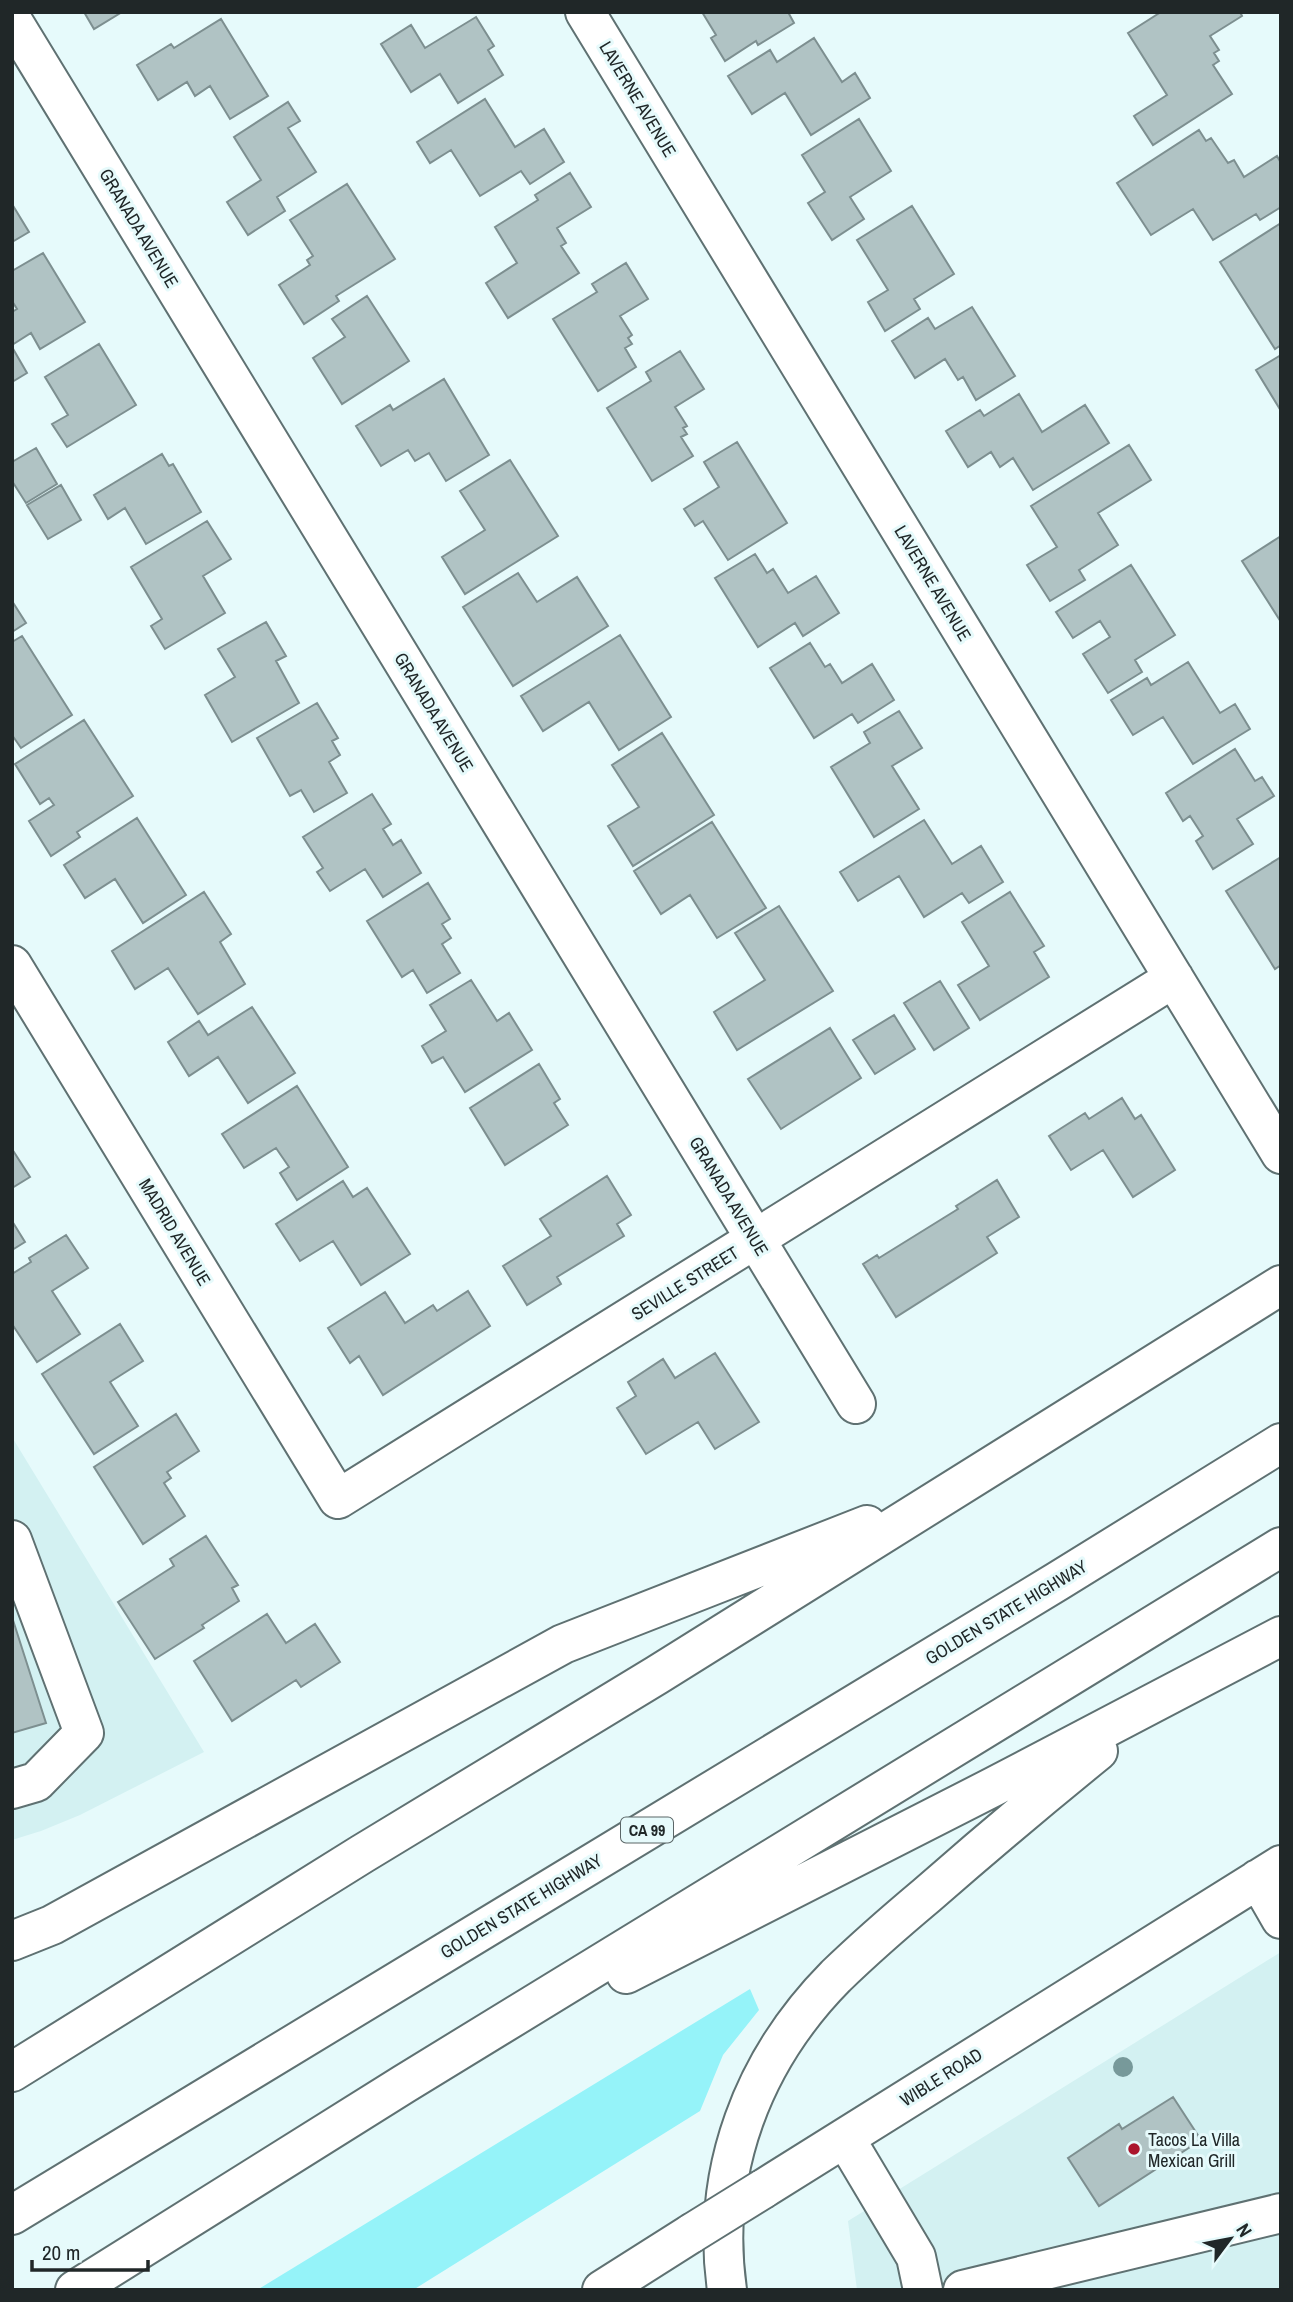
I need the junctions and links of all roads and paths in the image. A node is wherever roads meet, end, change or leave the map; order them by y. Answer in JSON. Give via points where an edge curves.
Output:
{"nodes":[{"id":1,"x":585,"y":12,"type":"edge"},
{"id":2,"x":12,"y":20,"type":"edge"},
{"id":3,"x":12,"y":965,"type":"edge"},
{"id":4,"x":1174,"y":978,"type":"junction"},
{"id":5,"x":1281,"y":1154,"type":"edge"},
{"id":6,"x":755,"y":1239,"type":"junction"},
{"id":7,"x":1281,"y":1285,"type":"edge"},
{"id":8,"x":856,"y":1404,"type":"dead end"},
{"id":9,"x":1281,"y":1443,"type":"edge"},
{"id":10,"x":941,"y":1498,"type":"junction"},
{"id":11,"x":338,"y":1499,"type":"joint"},
{"id":12,"x":12,"y":1539,"type":"edge"},
{"id":13,"x":1281,"y":1547,"type":"edge"},
{"id":14,"x":1281,"y":1636,"type":"edge"},
{"id":15,"x":1159,"y":1700,"type":"junction"},
{"id":16,"x":12,"y":1789,"type":"edge"},
{"id":17,"x":1270,"y":1872,"type":"edge"},
{"id":18,"x":1281,"y":1919,"type":"edge"},
{"id":19,"x":12,"y":1941,"type":"edge"},
{"id":20,"x":12,"y":2072,"type":"edge"},
{"id":21,"x":404,"y":2084,"type":"junction"},
{"id":22,"x":845,"y":2138,"type":"junction"},
{"id":23,"x":1281,"y":2213,"type":"edge"},
{"id":24,"x":12,"y":2215,"type":"edge"},
{"id":25,"x":75,"y":2290,"type":"edge"},
{"id":26,"x":602,"y":2290,"type":"edge"},
{"id":27,"x":727,"y":2290,"type":"edge"},
{"id":28,"x":923,"y":2290,"type":"edge"},
{"id":29,"x":963,"y":2290,"type":"edge"}],
"edges":[{"from":1,"to":4,"type":"main road","name":"LAVERNE AVENUE"},
{"from":2,"to":6,"type":"main road","name":"GRANADA AVENUE"},
{"from":3,"to":11,"type":"main road","name":"MADRID AVENUE"},
{"from":4,"to":5,"type":"main road","name":"LAVERNE AVENUE"},
{"from":4,"to":6,"type":"main road","name":"SEVILLE STREET"},
{"from":6,"to":8,"type":"main road","name":"GRANADA AVENUE"},
{"from":6,"to":11,"type":"main road","name":"SEVILLE STREET"},
{"from":7,"to":10,"type":"main road"},
{"from":9,"to":24,"type":"main road","name":"GOLDEN STATE HIGHWAY","number":"CA 99"},
{"from":10,"to":19,"type":"main road","via":[[563,1644],[52,1924]]},
{"from":10,"to":20,"type":"main road"},
{"from":12,"to":16,"type":"main road","via":[[85,1733],[36,1782]]},
{"from":13,"to":21,"type":"main road"},
{"from":14,"to":15,"type":"main road"},
{"from":15,"to":21,"type":"main road","via":[[700,1938]]},
{"from":15,"to":27,"type":"main road","via":[[873,1942],[835,1978],[779,2046],[760,2078],[726,2182],[722,2225]]},
{"from":17,"to":18,"type":"main road"},
{"from":17,"to":22,"type":"main road","name":"WIBLE ROAD"},
{"from":21,"to":25,"type":"main road"},
{"from":22,"to":26,"type":"main road","name":"WIBLE ROAD","bridge":true},
{"from":22,"to":28,"type":"main road","via":[[916,2257]]},
{"from":23,"to":29,"type":"main road"}]}
